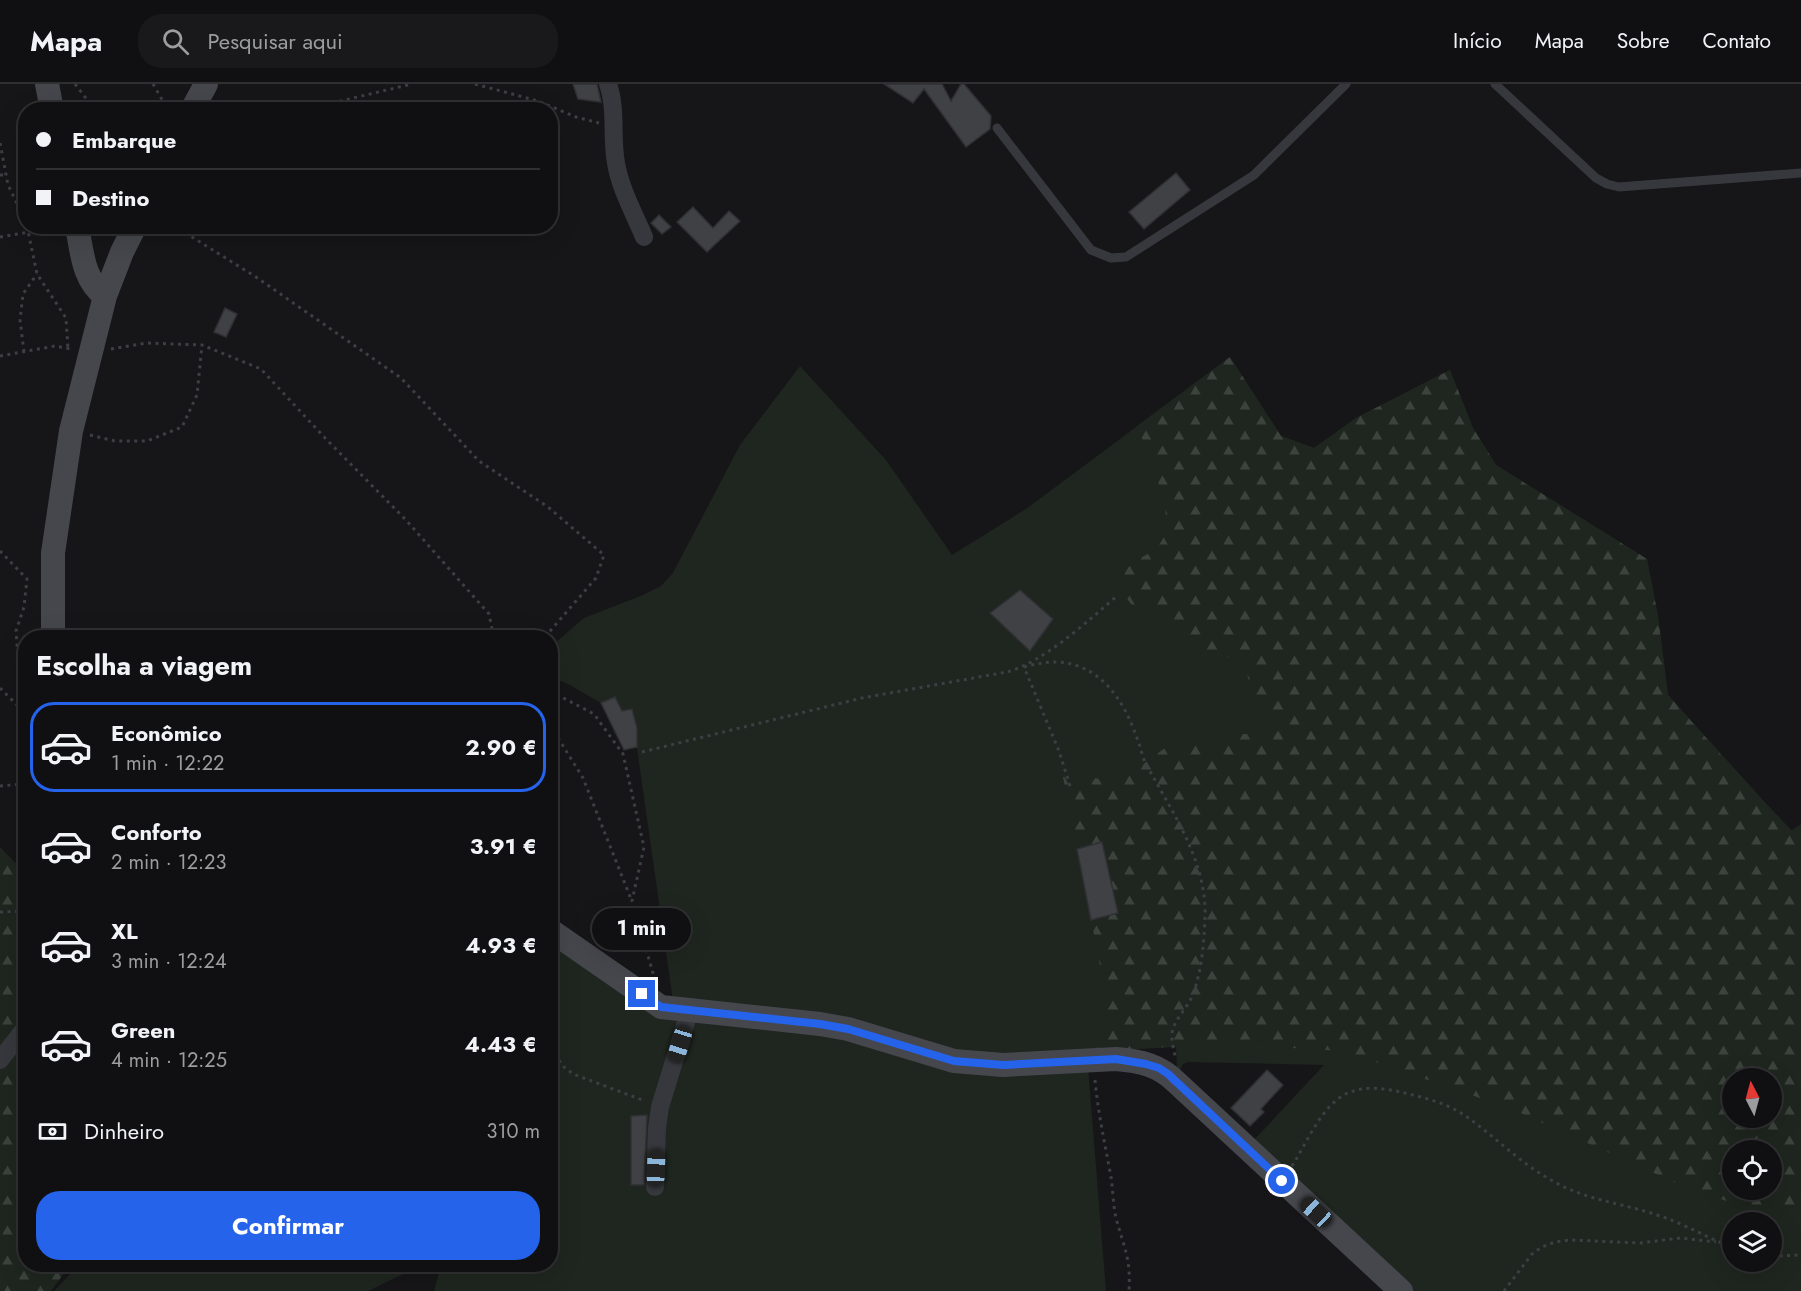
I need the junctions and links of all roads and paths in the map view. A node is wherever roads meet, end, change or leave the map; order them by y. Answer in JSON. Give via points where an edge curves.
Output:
{"nodes":[{"id":1,"x":47,"y":84,"type":"edge"},
{"id":2,"x":75,"y":84,"type":"edge"},
{"id":3,"x":153,"y":84,"type":"edge"},
{"id":4,"x":206,"y":84,"type":"edge"},
{"id":5,"x":412,"y":84,"type":"edge"},
{"id":6,"x":475,"y":84,"type":"edge"},
{"id":7,"x":609,"y":84,"type":"edge"},
{"id":8,"x":1346,"y":84,"type":"edge"},
{"id":9,"x":1495,"y":84,"type":"edge"},
{"id":10,"x":50,"y":102,"type":"edge"},
{"id":11,"x":89,"y":102,"type":"edge"},
{"id":12,"x":163,"y":102,"type":"edge"},
{"id":13,"x":196,"y":102,"type":"edge"},
{"id":14,"x":337,"y":102,"type":"edge"},
{"id":15,"x":540,"y":102,"type":"edge"},
{"id":16,"x":558,"y":109,"type":"edge"},
{"id":17,"x":613,"y":125,"type":"junction"},
{"id":18,"x":997,"y":128,"type":"dead end"},
{"id":19,"x":0,"y":143,"type":"edge"},
{"id":20,"x":1801,"y":172,"type":"edge"},
{"id":21,"x":0,"y":175,"type":"edge"},
{"id":22,"x":7,"y":175,"type":"junction"},
{"id":23,"x":18,"y":207,"type":"edge"},
{"id":24,"x":18,"y":234,"type":"edge"},
{"id":25,"x":30,"y":234,"type":"edge"},
{"id":26,"x":79,"y":234,"type":"edge"},
{"id":27,"x":131,"y":234,"type":"edge"},
{"id":28,"x":187,"y":234,"type":"edge"},
{"id":29,"x":0,"y":237,"type":"edge"},
{"id":30,"x":644,"y":237,"type":"dead end"},
{"id":31,"x":37,"y":274,"type":"junction"},
{"id":32,"x":105,"y":296,"type":"junction"},
{"id":33,"x":202,"y":345,"type":"junction"},
{"id":34,"x":80,"y":351,"type":"junction"},
{"id":35,"x":24,"y":352,"type":"junction"},
{"id":36,"x":0,"y":356,"type":"edge"},
{"id":37,"x":71,"y":431,"type":"junction"},
{"id":38,"x":0,"y":551,"type":"edge"},
{"id":39,"x":1118,"y":595,"type":"dead end"},
{"id":40,"x":53,"y":630,"type":"edge"},
{"id":41,"x":492,"y":630,"type":"edge"},
{"id":42,"x":551,"y":630,"type":"edge"},
{"id":43,"x":18,"y":652,"type":"edge"},
{"id":44,"x":1024,"y":667,"type":"junction"},
{"id":45,"x":0,"y":688,"type":"edge"},
{"id":46,"x":558,"y":695,"type":"edge"},
{"id":47,"x":18,"y":704,"type":"edge"},
{"id":48,"x":558,"y":738,"type":"edge"},
{"id":49,"x":642,"y":752,"type":"dead end"},
{"id":50,"x":18,"y":784,"type":"edge"},
{"id":51,"x":0,"y":786,"type":"edge"},
{"id":52,"x":1070,"y":786,"type":"dead end"},
{"id":53,"x":632,"y":901,"type":"junction"},
{"id":54,"x":18,"y":911,"type":"edge"},
{"id":55,"x":0,"y":912,"type":"edge"},
{"id":56,"x":558,"y":936,"type":"edge"},
{"id":57,"x":661,"y":1007,"type":"junction"},
{"id":58,"x":690,"y":1010,"type":"junction"},
{"id":59,"x":18,"y":1037,"type":"edge"},
{"id":60,"x":558,"y":1059,"type":"edge"},
{"id":61,"x":0,"y":1060,"type":"edge"},
{"id":62,"x":1094,"y":1060,"type":"junction"},
{"id":63,"x":1176,"y":1082,"type":"junction"},
{"id":64,"x":660,"y":1107,"type":"junction"},
{"id":65,"x":1282,"y":1181,"type":"junction"},
{"id":66,"x":656,"y":1187,"type":"dead end"},
{"id":67,"x":1722,"y":1244,"type":"edge"},
{"id":68,"x":1722,"y":1244,"type":"edge"},
{"id":69,"x":1801,"y":1255,"type":"edge"},
{"id":70,"x":1782,"y":1256,"type":"edge"},
{"id":71,"x":1129,"y":1291,"type":"edge"},
{"id":72,"x":1401,"y":1291,"type":"edge"},
{"id":73,"x":1504,"y":1291,"type":"edge"}],
"edges":[{"from":1,"to":10,"type":"street"},
{"from":2,"to":11,"type":"path"},
{"from":3,"to":12,"type":"path"},
{"from":4,"to":13,"type":"street"},
{"from":5,"to":14,"type":"path"},
{"from":6,"to":15,"type":"path"},
{"from":7,"to":17,"type":"street"},
{"from":8,"to":18,"type":"lane","via":[[1254,175],[1126,257],[1111,258],[1091,250]]},
{"from":9,"to":20,"type":"lane","via":[[1607,184],[1619,187]]},
{"from":16,"to":17,"type":"path","via":[[590,122]]},
{"from":17,"to":30,"type":"street","via":[[618,173]]},
{"from":19,"to":22,"type":"path"},
{"from":21,"to":22,"type":"path"},
{"from":22,"to":23,"type":"path"},
{"from":24,"to":29,"type":"path"},
{"from":25,"to":31,"type":"path"},
{"from":26,"to":32,"type":"street","via":[[88,277]]},
{"from":27,"to":32,"type":"street"},
{"from":28,"to":42,"type":"path","via":[[273,288],[401,378],[479,461],[548,507],[604,555],[596,578]]},
{"from":31,"to":34,"type":"path","via":[[66,318]]},
{"from":31,"to":35,"type":"path","via":[[23,294],[20,320]]},
{"from":32,"to":34,"type":"street"},
{"from":33,"to":34,"type":"path","via":[[146,343]]},
{"from":33,"to":37,"type":"path","via":[[197,395],[182,427],[147,441],[115,441]]},
{"from":33,"to":41,"type":"path","via":[[261,369],[406,520],[489,614]]},
{"from":34,"to":35,"type":"path","via":[[55,346]]},
{"from":34,"to":37,"type":"street"},
{"from":35,"to":36,"type":"path"},
{"from":37,"to":40,"type":"street","via":[[53,553]]},
{"from":38,"to":43,"type":"path","via":[[27,579],[16,632]]},
{"from":39,"to":44,"type":"path"},
{"from":44,"to":49,"type":"path","via":[[873,696]]},
{"from":44,"to":52,"type":"path"},
{"from":44,"to":63,"type":"path","via":[[1051,661],[1070,663],[1095,674],[1115,693],[1199,869],[1205,894],[1203,946],[1194,993],[1172,1032]]},
{"from":45,"to":47,"type":"path"},
{"from":46,"to":53,"type":"path","via":[[594,714],[622,754],[644,848]]},
{"from":48,"to":53,"type":"path","via":[[583,778]]},
{"from":50,"to":51,"type":"path"},
{"from":53,"to":57,"type":"path"},
{"from":54,"to":55,"type":"path"},
{"from":56,"to":57,"type":"street"},
{"from":57,"to":58,"type":"street"},
{"from":58,"to":62,"type":"street","via":[[838,1027],[954,1061],[1003,1065]]},
{"from":58,"to":64,"type":"street"},
{"from":59,"to":61,"type":"street"},
{"from":60,"to":64,"type":"path","via":[[573,1074]]},
{"from":62,"to":63,"type":"street","via":[[1146,1064],[1159,1068]]},
{"from":62,"to":71,"type":"path","via":[[1097,1109],[1116,1217],[1130,1270]]},
{"from":63,"to":65,"type":"street"},
{"from":64,"to":66,"type":"street"},
{"from":65,"to":67,"type":"path","via":[[1324,1114],[1338,1099],[1366,1088],[1385,1089],[1459,1112],[1553,1182],[1657,1215]]},
{"from":65,"to":72,"type":"street"},
{"from":68,"to":73,"type":"path","via":[[1680,1238],[1640,1243],[1570,1239],[1555,1242],[1532,1254]]},
{"from":69,"to":70,"type":"path"}]}
